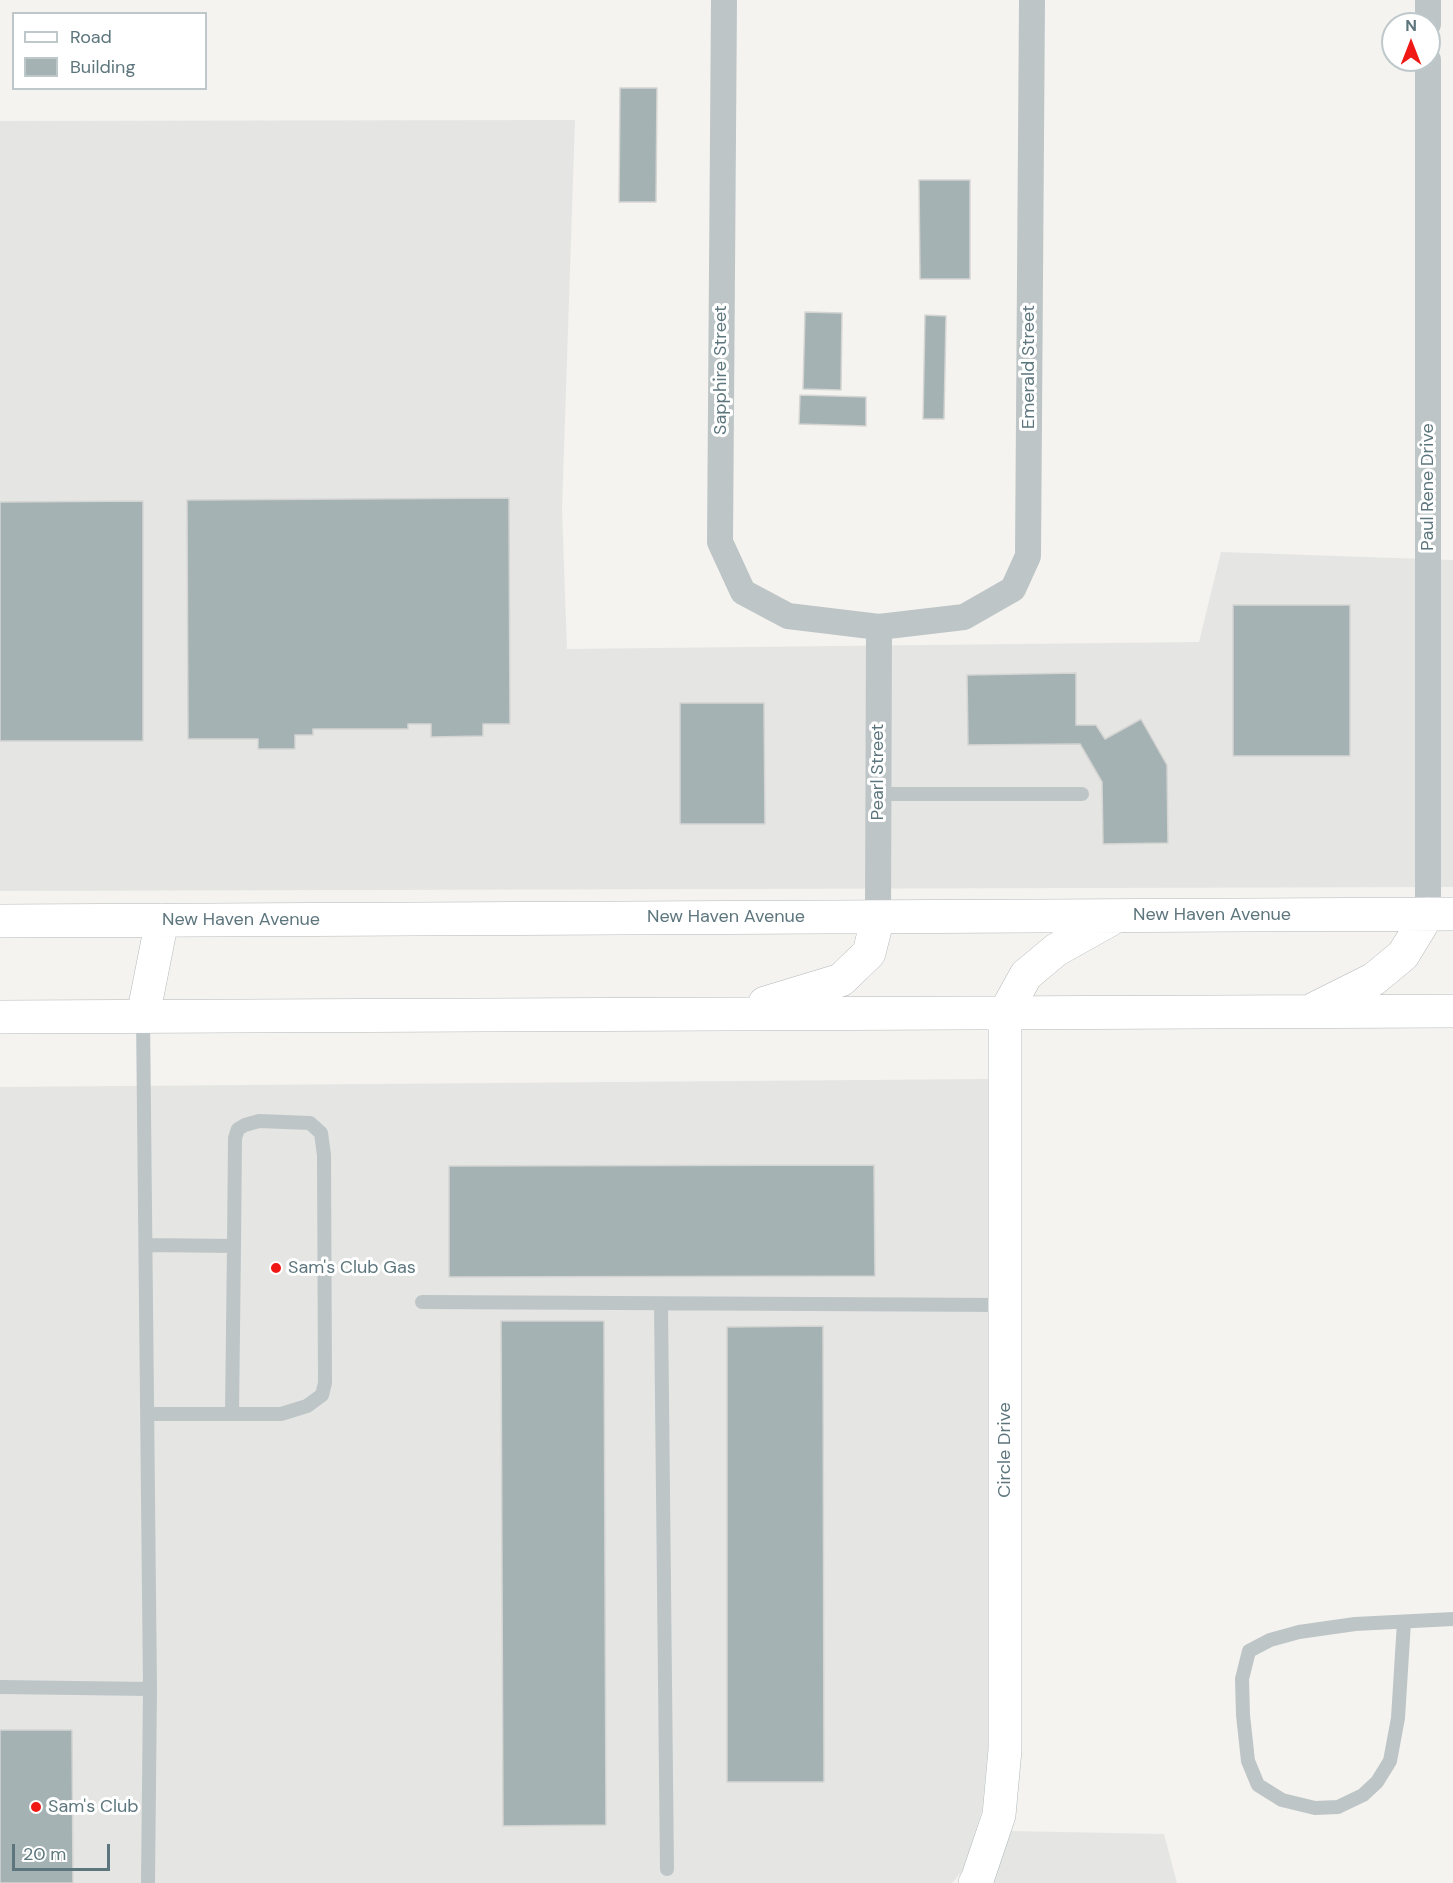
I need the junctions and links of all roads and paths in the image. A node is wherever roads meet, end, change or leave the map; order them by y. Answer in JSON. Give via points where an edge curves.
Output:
{"nodes":[{"id":1,"x":724,"y":0,"type":"edge"},
{"id":2,"x":1032,"y":0,"type":"edge"},
{"id":3,"x":1428,"y":72,"type":"edge"},
{"id":4,"x":879,"y":627,"type":"junction"},
{"id":5,"x":878,"y":794,"type":"junction"},
{"id":6,"x":1082,"y":794,"type":"dead end"},
{"id":7,"x":1441,"y":914,"type":"edge"},
{"id":8,"x":1118,"y":916,"type":"junction"},
{"id":9,"x":878,"y":917,"type":"junction"},
{"id":10,"x":162,"y":920,"type":"junction"},
{"id":11,"x":0,"y":921,"type":"edge"},
{"id":12,"x":1309,"y":1011,"type":"junction"},
{"id":13,"x":1453,"y":1011,"type":"edge"},
{"id":14,"x":1005,"y":1013,"type":"junction"},
{"id":15,"x":731,"y":1014,"type":"junction"},
{"id":16,"x":143,"y":1016,"type":"junction"},
{"id":17,"x":0,"y":1017,"type":"edge"},
{"id":18,"x":146,"y":1245,"type":"junction"},
{"id":19,"x":234,"y":1246,"type":"junction"},
{"id":20,"x":422,"y":1302,"type":"dead end"},
{"id":21,"x":661,"y":1304,"type":"junction"},
{"id":22,"x":1005,"y":1305,"type":"junction"},
{"id":23,"x":148,"y":1414,"type":"junction"},
{"id":24,"x":232,"y":1414,"type":"junction"},
{"id":25,"x":1453,"y":1619,"type":"edge"},
{"id":26,"x":1404,"y":1622,"type":"junction"},
{"id":27,"x":0,"y":1687,"type":"edge"},
{"id":28,"x":150,"y":1689,"type":"junction"},
{"id":29,"x":667,"y":1869,"type":"dead end"},
{"id":30,"x":148,"y":1883,"type":"edge"},
{"id":31,"x":975,"y":1883,"type":"edge"}],
"edges":[{"from":1,"to":4,"type":"street","name":"Sapphire Street","via":[[720,542],[743,592],[788,616]]},
{"from":2,"to":4,"type":"street","name":"Emerald Street","via":[[1028,556],[1013,589],[964,617]]},
{"from":3,"to":7,"type":"street","name":"Paul Rene Drive"},
{"from":4,"to":5,"type":"street","name":"Pearl Street"},
{"from":5,"to":6,"type":"lane"},
{"from":5,"to":9,"type":"street","name":"Pearl Street"},
{"from":7,"to":8,"type":"main road","name":"New Haven Avenue"},
{"from":7,"to":12,"type":"main road","via":[[1403,955],[1374,978]]},
{"from":8,"to":9,"type":"main road","name":"New Haven Avenue"},
{"from":8,"to":14,"type":"main road","via":[[1056,950],[1026,975]]},
{"from":9,"to":10,"type":"main road","name":"New Haven Avenue"},
{"from":9,"to":15,"type":"main road","via":[[868,952],[841,980]]},
{"from":10,"to":11,"type":"main road","name":"New Haven Avenue"},
{"from":10,"to":16,"type":"main road"},
{"from":12,"to":13,"type":"main road"},
{"from":12,"to":14,"type":"main road"},
{"from":14,"to":15,"type":"main road"},
{"from":14,"to":22,"type":"main road","name":"Circle Drive"},
{"from":15,"to":16,"type":"main road"},
{"from":16,"to":17,"type":"main road"},
{"from":16,"to":18,"type":"lane"},
{"from":18,"to":19,"type":"lane"},
{"from":18,"to":23,"type":"lane"},
{"from":19,"to":24,"type":"lane"},
{"from":19,"to":24,"type":"lane","via":[[238,1129],[259,1121],[310,1123],[321,1133],[324,1155],[325,1390],[296,1411]]},
{"from":20,"to":21,"type":"lane"},
{"from":21,"to":22,"type":"lane"},
{"from":21,"to":29,"type":"lane"},
{"from":22,"to":31,"type":"main road","name":"Circle Drive","via":[[1005,1750],[999,1815]]},
{"from":23,"to":24,"type":"lane"},
{"from":23,"to":28,"type":"lane"},
{"from":25,"to":26,"type":"lane"},
{"from":26,"to":26,"type":"lane","via":[[1299,1632],[1249,1651],[1242,1679],[1243,1715],[1248,1761],[1258,1785],[1282,1800],[1315,1808],[1338,1807],[1363,1795],[1377,1782],[1390,1761],[1398,1718]]},
{"from":27,"to":28,"type":"lane"},
{"from":28,"to":30,"type":"lane"}]}
